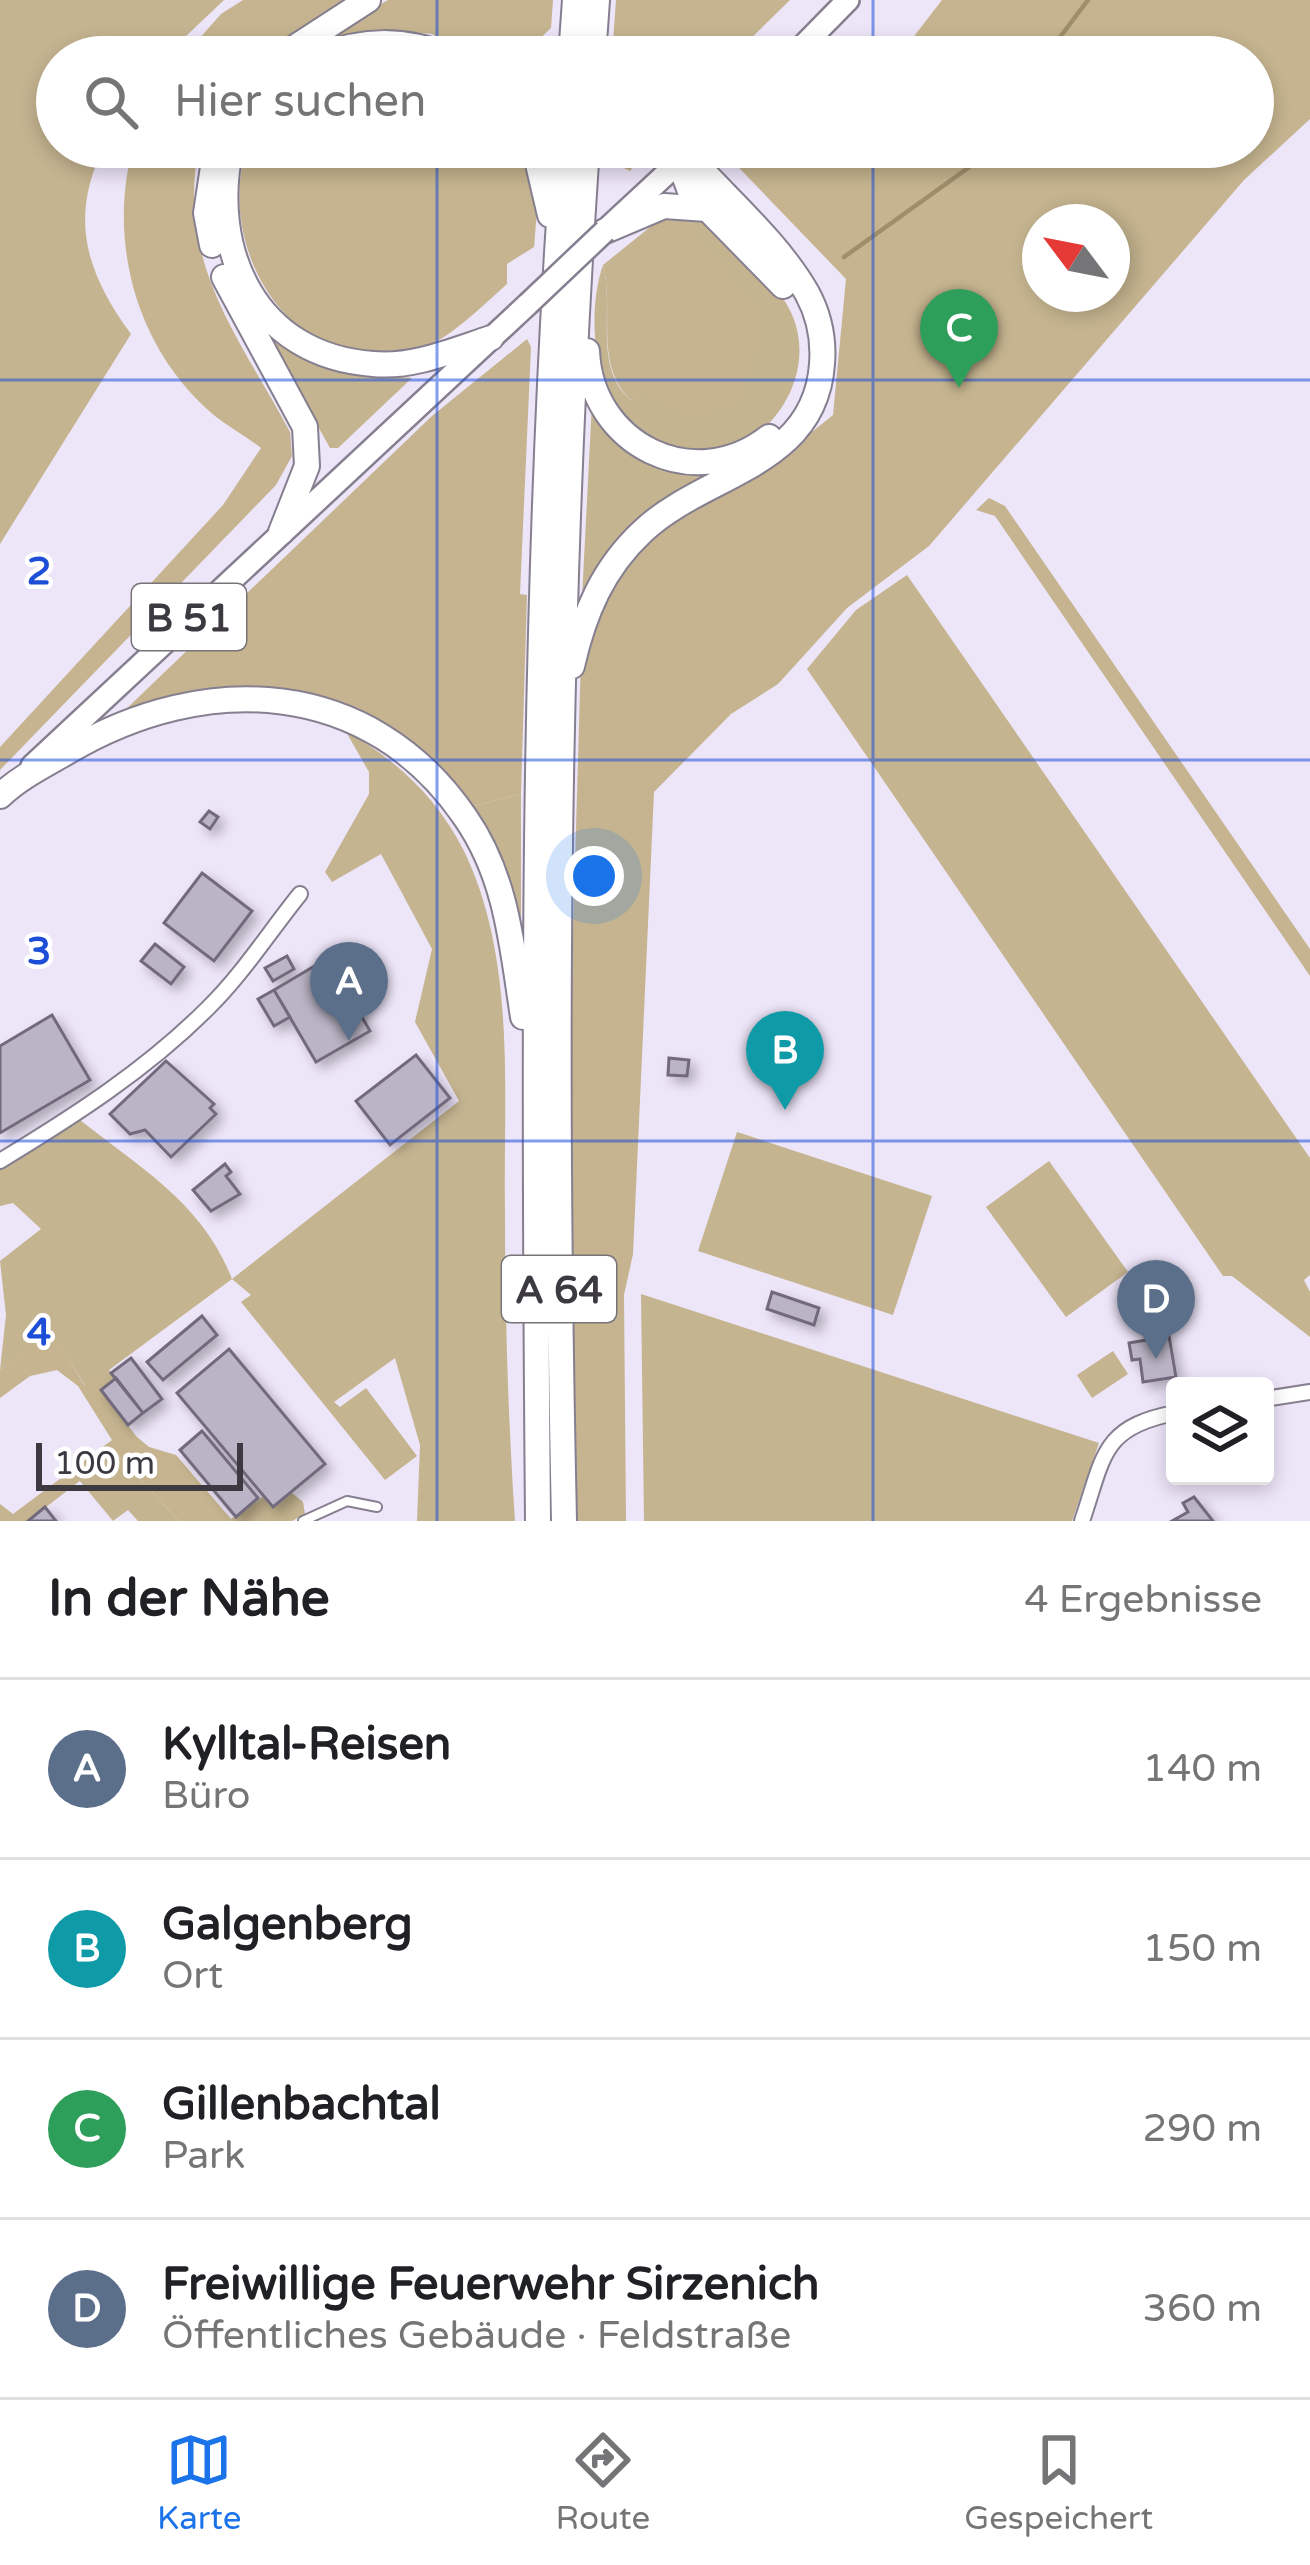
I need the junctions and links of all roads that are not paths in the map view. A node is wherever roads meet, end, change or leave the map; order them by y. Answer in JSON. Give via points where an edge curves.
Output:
{"nodes":[{"id":1,"x":368,"y":0,"type":"edge"},
{"id":2,"x":575,"y":0,"type":"edge"},
{"id":3,"x":597,"y":0,"type":"edge"},
{"id":4,"x":848,"y":0,"type":"edge"},
{"id":5,"x":312,"y":36,"type":"edge"},
{"id":6,"x":572,"y":36,"type":"edge"},
{"id":7,"x":594,"y":36,"type":"edge"},
{"id":8,"x":813,"y":36,"type":"edge"},
{"id":9,"x":213,"y":168,"type":"edge"},
{"id":10,"x":227,"y":168,"type":"edge"},
{"id":11,"x":538,"y":168,"type":"edge"},
{"id":12,"x":562,"y":168,"type":"edge"},
{"id":13,"x":588,"y":168,"type":"edge"},
{"id":14,"x":669,"y":168,"type":"edge"},
{"id":15,"x":689,"y":168,"type":"edge"},
{"id":16,"x":705,"y":168,"type":"edge"},
{"id":17,"x":707,"y":209,"type":"junction"},
{"id":18,"x":593,"y":228,"type":"junction"},
{"id":19,"x":556,"y":254,"type":"junction"},
{"id":20,"x":491,"y":338,"type":"junction"},
{"id":21,"x":281,"y":532,"type":"junction"},
{"id":22,"x":561,"y":722,"type":"junction"},
{"id":23,"x":6,"y":791,"type":"edge"},
{"id":24,"x":300,"y":894,"type":"dead end"},
{"id":25,"x":534,"y":1084,"type":"junction"},
{"id":26,"x":0,"y":1161,"type":"edge"},
{"id":27,"x":1310,"y":1392,"type":"edge"},
{"id":28,"x":1274,"y":1398,"type":"edge"},
{"id":29,"x":1166,"y":1415,"type":"edge"},
{"id":30,"x":377,"y":1508,"type":"dead end"},
{"id":31,"x":303,"y":1521,"type":"edge"},
{"id":32,"x":538,"y":1521,"type":"edge"},
{"id":33,"x":564,"y":1521,"type":"edge"},
{"id":34,"x":1082,"y":1521,"type":"edge"}],
"edges":[{"from":1,"to":5,"type":"highway"},
{"from":2,"to":6,"type":"highway"},
{"from":3,"to":7,"type":"highway"},
{"from":4,"to":8,"type":"main road"},
{"from":9,"to":21,"type":"highway","via":[[206,213],[214,254],[309,444]]},
{"from":10,"to":20,"type":"highway","via":[[229,249],[243,283],[280,328],[332,356],[376,365]]},
{"from":11,"to":19,"type":"highway"},
{"from":12,"to":19,"type":"highway","number":"A 64"},
{"from":13,"to":18,"type":"highway","number":"A 64"},
{"from":14,"to":18,"type":"main road","number":"B 51"},
{"from":15,"to":17,"type":"highway","via":[[687,186]]},
{"from":16,"to":22,"type":"highway","via":[[807,294],[822,341],[820,380],[807,416],[782,446],[660,516],[611,566],[585,616]]},
{"from":17,"to":18,"type":"highway","via":[[664,206]]},
{"from":17,"to":18,"type":"highway","via":[[790,296],[806,357],[797,400],[773,434],[744,453],[706,462],[652,454],[619,432],[601,407],[587,367]]},
{"from":18,"to":20,"type":"main road","number":"B 51","bridge":true},
{"from":18,"to":22,"type":"highway","number":"A 64"},
{"from":19,"to":25,"type":"highway","number":"A 64"},
{"from":20,"to":21,"type":"main road","number":"B 51"},
{"from":21,"to":23,"type":"main road","number":"B 51"},
{"from":22,"to":33,"type":"highway","number":"A 64","via":[[556,1057]]},
{"from":23,"to":25,"type":"highway","via":[[122,721],[216,697],[278,699],[353,720],[431,775],[488,859],[502,888]]},
{"from":24,"to":26,"type":"street","via":[[212,1005],[173,1040]]},
{"from":25,"to":32,"type":"highway","number":"A 64"},
{"from":27,"to":28,"type":"street"},
{"from":29,"to":34,"type":"street","via":[[1112,1438]]},
{"from":30,"to":31,"type":"lane","via":[[347,1501]]}]}
